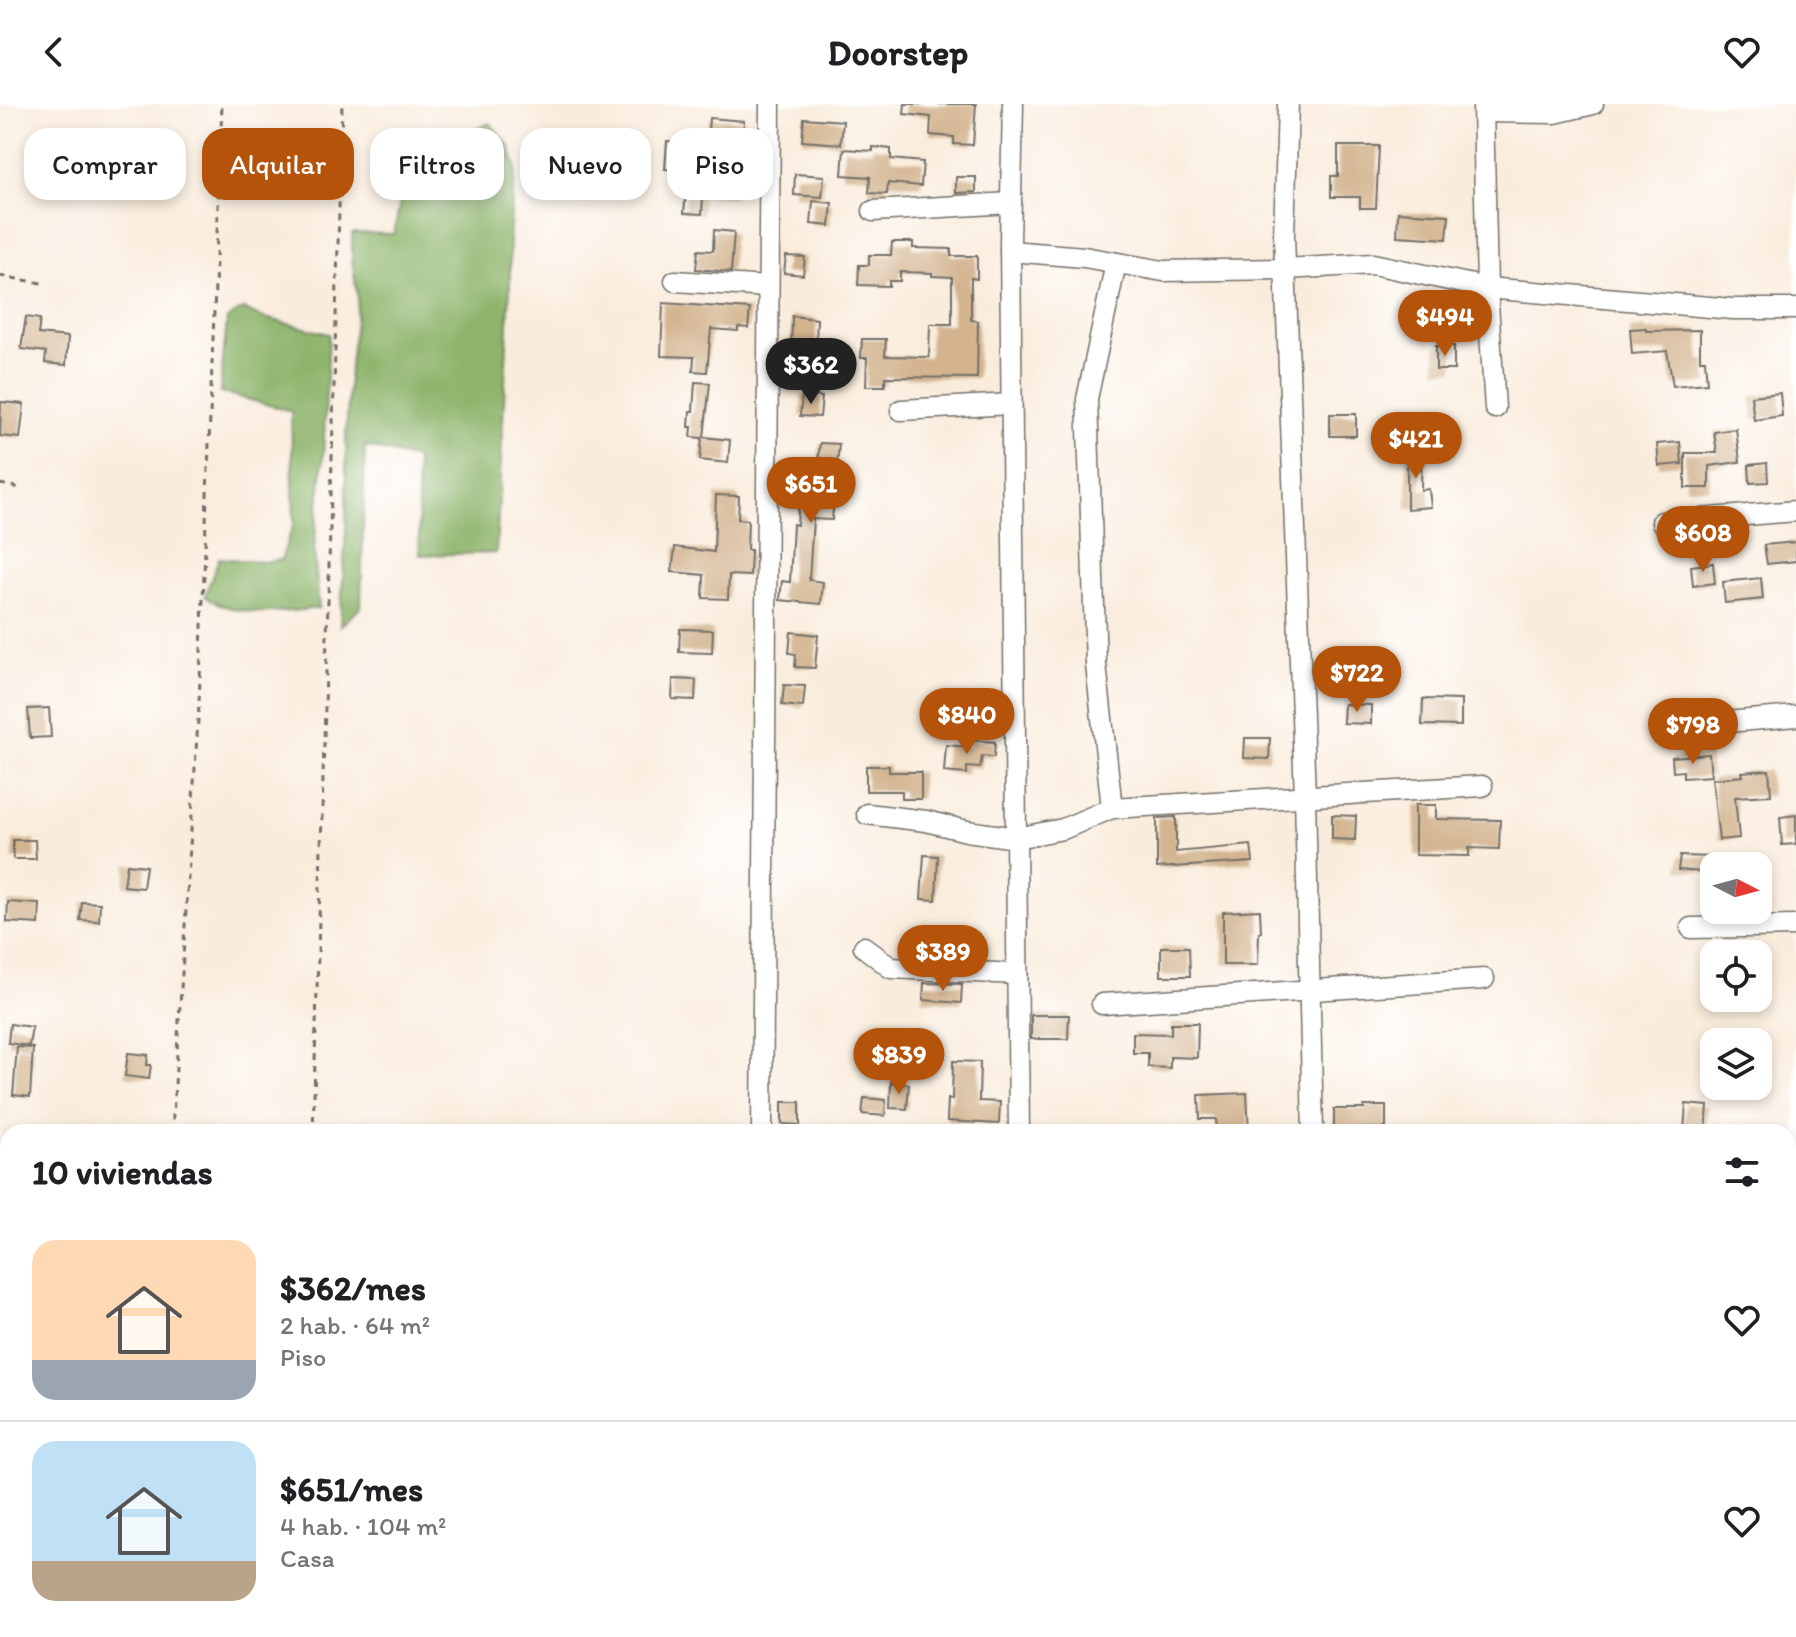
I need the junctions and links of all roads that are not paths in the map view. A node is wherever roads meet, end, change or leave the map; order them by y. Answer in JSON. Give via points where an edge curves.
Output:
{"nodes":[{"id":1,"x":770,"y":104,"type":"edge"},
{"id":2,"x":1013,"y":104,"type":"edge"},
{"id":3,"x":1288,"y":104,"type":"edge"},
{"id":4,"x":1593,"y":104,"type":"edge"},
{"id":5,"x":1484,"y":108,"type":"edge"},
{"id":6,"x":1011,"y":203,"type":"junction"},
{"id":7,"x":873,"y":211,"type":"dead end"},
{"id":8,"x":1010,"y":251,"type":"junction"},
{"id":9,"x":1116,"y":263,"type":"junction"},
{"id":10,"x":1285,"y":269,"type":"junction"},
{"id":11,"x":675,"y":281,"type":"dead end"},
{"id":12,"x":768,"y":287,"type":"junction"},
{"id":13,"x":1487,"y":288,"type":"junction"},
{"id":14,"x":1796,"y":309,"type":"edge"},
{"id":15,"x":1011,"y":404,"type":"junction"},
{"id":16,"x":1495,"y":408,"type":"dead end"},
{"id":17,"x":901,"y":410,"type":"dead end"},
{"id":18,"x":1796,"y":511,"type":"edge"},
{"id":19,"x":1662,"y":522,"type":"dead end"},
{"id":20,"x":1796,"y":716,"type":"edge"},
{"id":21,"x":1681,"y":726,"type":"dead end"},
{"id":22,"x":1482,"y":786,"type":"dead end"},
{"id":23,"x":1305,"y":796,"type":"junction"},
{"id":24,"x":1112,"y":808,"type":"junction"},
{"id":25,"x":867,"y":814,"type":"dead end"},
{"id":26,"x":1016,"y":838,"type":"junction"},
{"id":27,"x":1796,"y":926,"type":"edge"},
{"id":28,"x":1691,"y":928,"type":"dead end"},
{"id":29,"x":864,"y":947,"type":"dead end"},
{"id":30,"x":1017,"y":974,"type":"junction"},
{"id":31,"x":1484,"y":979,"type":"dead end"},
{"id":32,"x":1309,"y":991,"type":"junction"},
{"id":33,"x":1102,"y":1004,"type":"dead end"},
{"id":34,"x":762,"y":1124,"type":"edge"},
{"id":35,"x":1019,"y":1124,"type":"edge"},
{"id":36,"x":1313,"y":1124,"type":"edge"}],
"edges":[{"from":1,"to":12,"type":"street"},
{"from":2,"to":6,"type":"street"},
{"from":3,"to":10,"type":"street"},
{"from":4,"to":5,"type":"street","via":[[1555,113]]},
{"from":5,"to":13,"type":"street"},
{"from":6,"to":7,"type":"street"},
{"from":6,"to":8,"type":"street"},
{"from":8,"to":9,"type":"street"},
{"from":8,"to":15,"type":"street"},
{"from":9,"to":10,"type":"street","via":[[1163,271]]},
{"from":9,"to":24,"type":"street","via":[[1087,399],[1096,665]]},
{"from":10,"to":13,"type":"street","via":[[1373,264]]},
{"from":10,"to":23,"type":"street"},
{"from":11,"to":12,"type":"street"},
{"from":12,"to":34,"type":"street"},
{"from":13,"to":14,"type":"street","via":[[1733,309]]},
{"from":13,"to":16,"type":"street"},
{"from":15,"to":17,"type":"street"},
{"from":15,"to":26,"type":"street"},
{"from":18,"to":19,"type":"street"},
{"from":20,"to":21,"type":"street"},
{"from":22,"to":23,"type":"street"},
{"from":23,"to":24,"type":"street"},
{"from":23,"to":32,"type":"street"},
{"from":24,"to":26,"type":"street","via":[[1063,829]]},
{"from":25,"to":26,"type":"street"},
{"from":26,"to":30,"type":"street"},
{"from":27,"to":28,"type":"street"},
{"from":29,"to":30,"type":"street","via":[[891,968]]},
{"from":30,"to":35,"type":"street"},
{"from":31,"to":32,"type":"street"},
{"from":32,"to":33,"type":"street"},
{"from":32,"to":36,"type":"street"}]}
